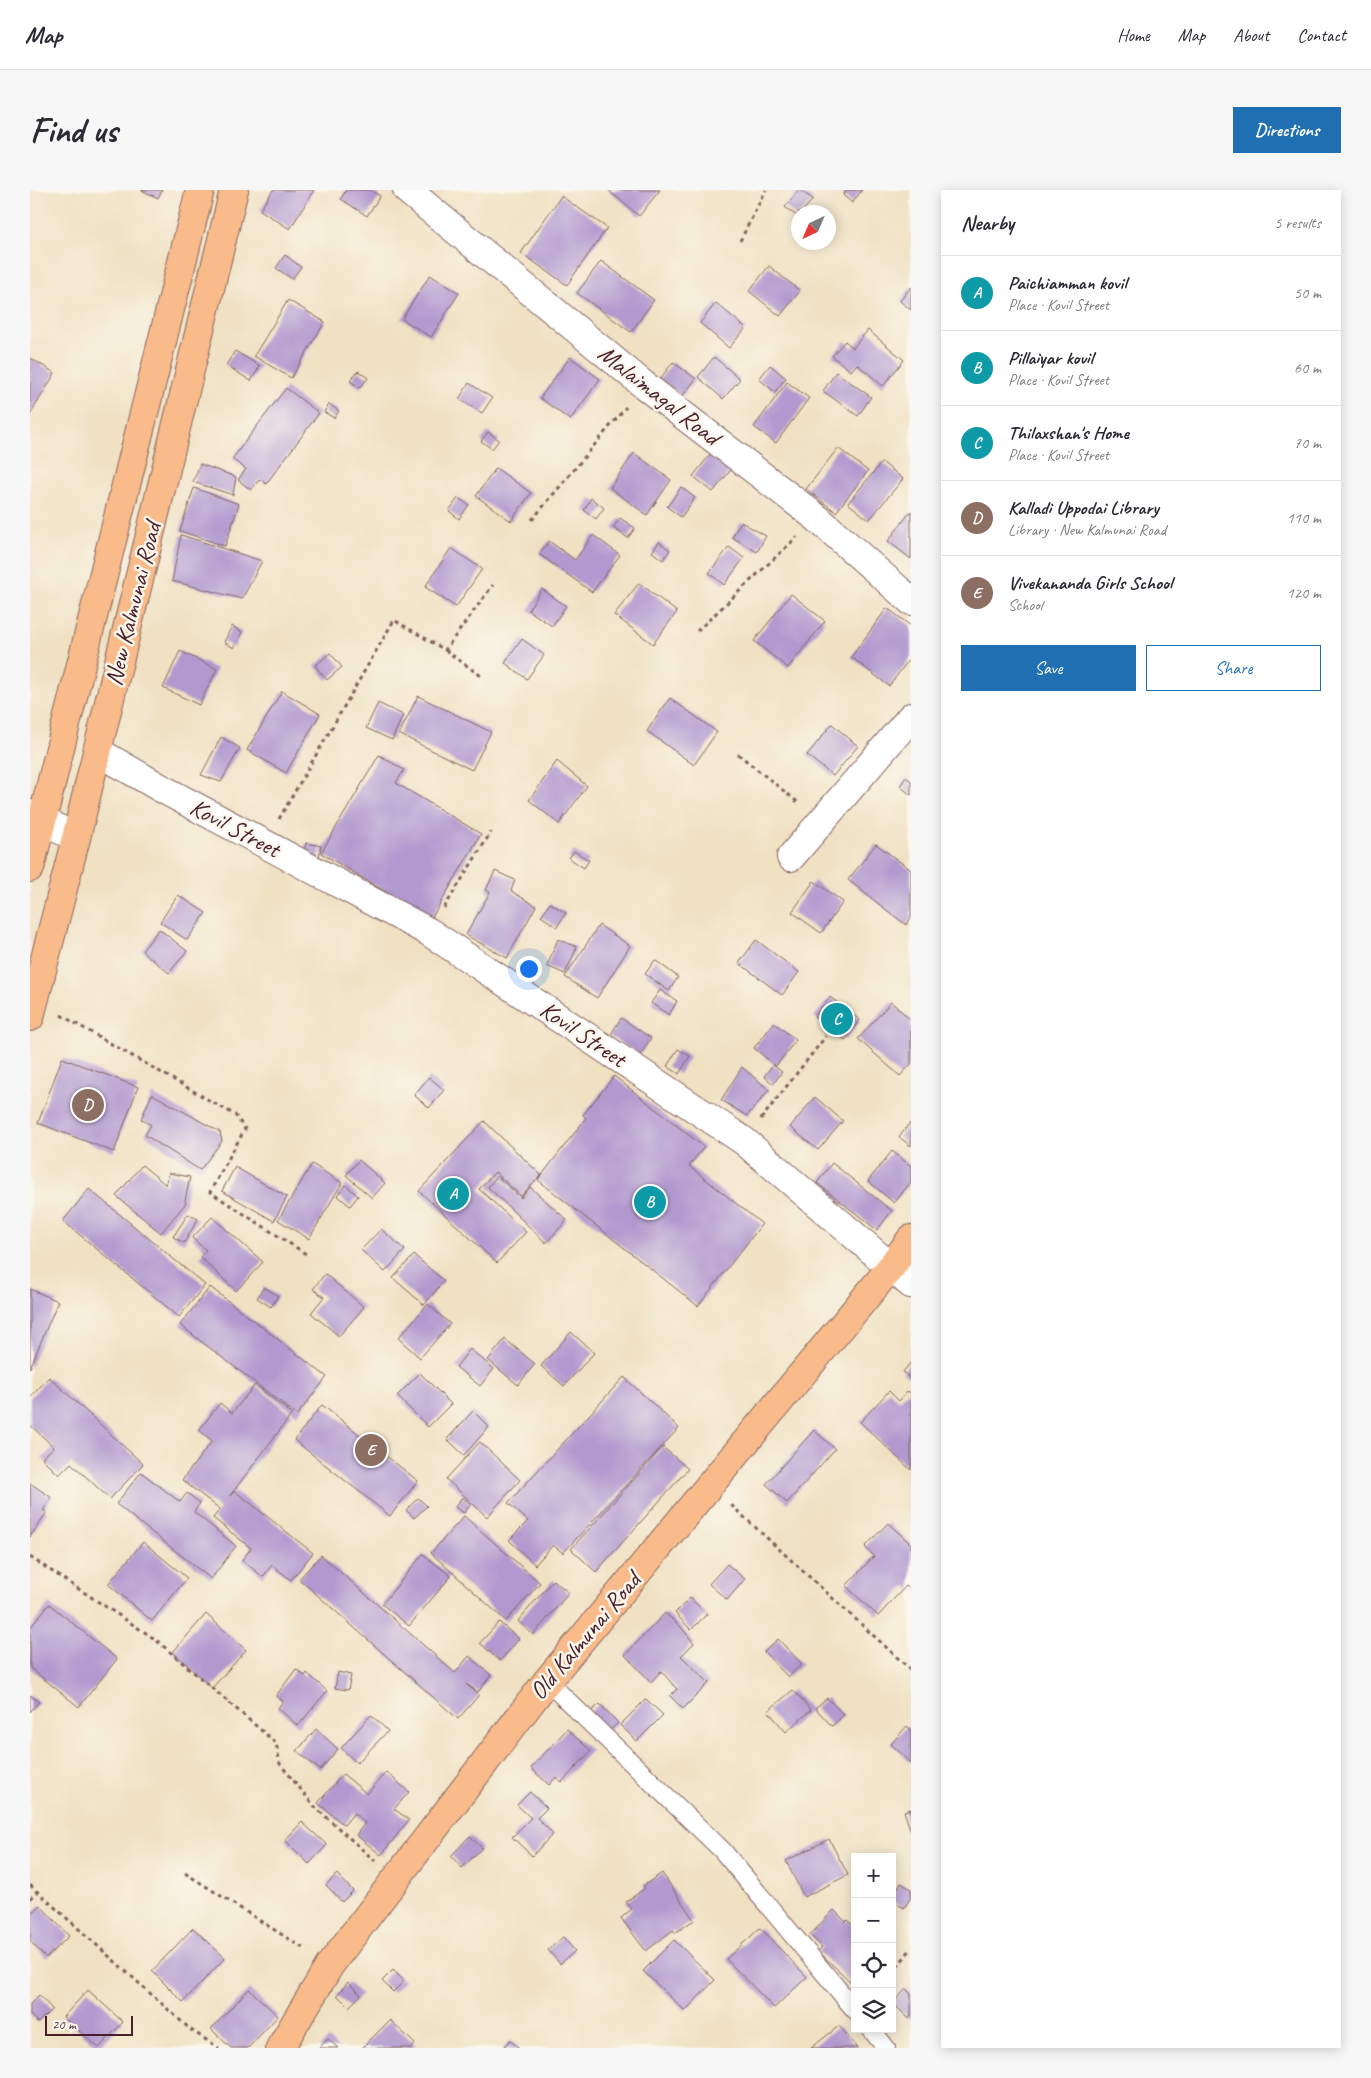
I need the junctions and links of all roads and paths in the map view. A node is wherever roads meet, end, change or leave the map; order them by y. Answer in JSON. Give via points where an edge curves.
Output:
{"nodes":[{"id":1,"x":200,"y":190,"type":"edge"},
{"id":2,"x":234,"y":190,"type":"edge"},
{"id":3,"x":407,"y":190,"type":"edge"},
{"id":4,"x":766,"y":190,"type":"edge"},
{"id":5,"x":740,"y":241,"type":"dead end"},
{"id":6,"x":644,"y":385,"type":"junction"},
{"id":7,"x":817,"y":518,"type":"junction"},
{"id":8,"x":532,"y":520,"type":"dead end"},
{"id":9,"x":493,"y":585,"type":"dead end"},
{"id":10,"x":911,"y":601,"type":"edge"},
{"id":11,"x":697,"y":631,"type":"dead end"},
{"id":12,"x":445,"y":650,"type":"junction"},
{"id":13,"x":484,"y":678,"type":"dead end"},
{"id":14,"x":911,"y":717,"type":"edge"},
{"id":15,"x":97,"y":751,"type":"junction"},
{"id":16,"x":738,"y":754,"type":"dead end"},
{"id":17,"x":36,"y":817,"type":"edge"},
{"id":18,"x":822,"y":822,"type":"junction"},
{"id":19,"x":491,"y":832,"type":"dead end"},
{"id":20,"x":76,"y":838,"type":"junction"},
{"id":21,"x":265,"y":843,"type":"junction"},
{"id":22,"x":791,"y":857,"type":"dead end"},
{"id":23,"x":30,"y":868,"type":"edge"},
{"id":24,"x":429,"y":932,"type":"junction"},
{"id":25,"x":32,"y":1008,"type":"edge"},
{"id":26,"x":826,"y":1036,"type":"dead end"},
{"id":27,"x":744,"y":1142,"type":"junction"},
{"id":28,"x":911,"y":1239,"type":"edge"},
{"id":29,"x":306,"y":1254,"type":"dead end"},
{"id":30,"x":901,"y":1275,"type":"edge"},
{"id":31,"x":710,"y":1486,"type":"junction"},
{"id":32,"x":30,"y":1557,"type":"edge"},
{"id":33,"x":911,"y":1670,"type":"edge"},
{"id":34,"x":547,"y":1681,"type":"junction"},
{"id":35,"x":185,"y":1873,"type":"dead end"},
{"id":36,"x":395,"y":1878,"type":"junction"},
{"id":37,"x":30,"y":1885,"type":"edge"},
{"id":38,"x":37,"y":1891,"type":"junction"},
{"id":39,"x":30,"y":1899,"type":"edge"},
{"id":40,"x":911,"y":1949,"type":"edge"},
{"id":41,"x":330,"y":1965,"type":"junction"},
{"id":42,"x":896,"y":1968,"type":"edge"},
{"id":43,"x":851,"y":2005,"type":"edge"},
{"id":44,"x":874,"y":2033,"type":"edge"},
{"id":45,"x":219,"y":2048,"type":"edge"},
{"id":46,"x":280,"y":2048,"type":"edge"},
{"id":47,"x":886,"y":2048,"type":"edge"}],
"edges":[{"from":1,"to":17,"type":"main road","name":"New Kalmunai Road"},
{"from":2,"to":15,"type":"main road","name":"New Kalmunai Road"},
{"from":3,"to":6,"type":"street","name":"Malaimagal Road"},
{"from":4,"to":5,"type":"path"},
{"from":6,"to":7,"type":"street","name":"Malaimagal Road"},
{"from":6,"to":8,"type":"path"},
{"from":7,"to":10,"type":"street","name":"Malaimagal Road"},
{"from":7,"to":11,"type":"path"},
{"from":9,"to":12,"type":"path"},
{"from":12,"to":13,"type":"path"},
{"from":12,"to":21,"type":"path","via":[[394,620]]},
{"from":14,"to":18,"type":"street"},
{"from":15,"to":20,"type":"main road","name":"New Kalmunai Road"},
{"from":15,"to":21,"type":"street","name":"Kovil Street"},
{"from":16,"to":18,"type":"path"},
{"from":17,"to":20,"type":"street"},
{"from":17,"to":23,"type":"main road","name":"New Kalmunai Road"},
{"from":18,"to":22,"type":"street"},
{"from":19,"to":24,"type":"path"},
{"from":20,"to":25,"type":"main road","name":"New Kalmunai Road"},
{"from":21,"to":24,"type":"street","name":"Kovil Street"},
{"from":24,"to":27,"type":"street","name":"Kovil Street"},
{"from":25,"to":29,"type":"path","via":[[235,1116],[245,1129],[210,1192]]},
{"from":26,"to":27,"type":"path"},
{"from":27,"to":30,"type":"street","name":"Kovil Street"},
{"from":28,"to":30,"type":"main road","name":"Old Kalmunai Road"},
{"from":30,"to":31,"type":"main road","name":"Old Kalmunai Road"},
{"from":31,"to":33,"type":"path"},
{"from":31,"to":34,"type":"main road","name":"Old Kalmunai Road"},
{"from":32,"to":36,"type":"path","via":[[156,1639],[276,1743],[280,1764],[316,1808]]},
{"from":34,"to":36,"type":"main road","name":"Old Kalmunai Road"},
{"from":34,"to":43,"type":"lane","via":[[722,1850]]},
{"from":35,"to":41,"type":"path"},
{"from":36,"to":41,"type":"main road","name":"Old Kalmunai Road"},
{"from":37,"to":38,"type":"path"},
{"from":38,"to":39,"type":"path"},
{"from":38,"to":45,"type":"path","via":[[191,2030]]},
{"from":40,"to":42,"type":"path"},
{"from":41,"to":46,"type":"main road","name":"Old Kalmunai Road"},
{"from":44,"to":47,"type":"lane"}]}
